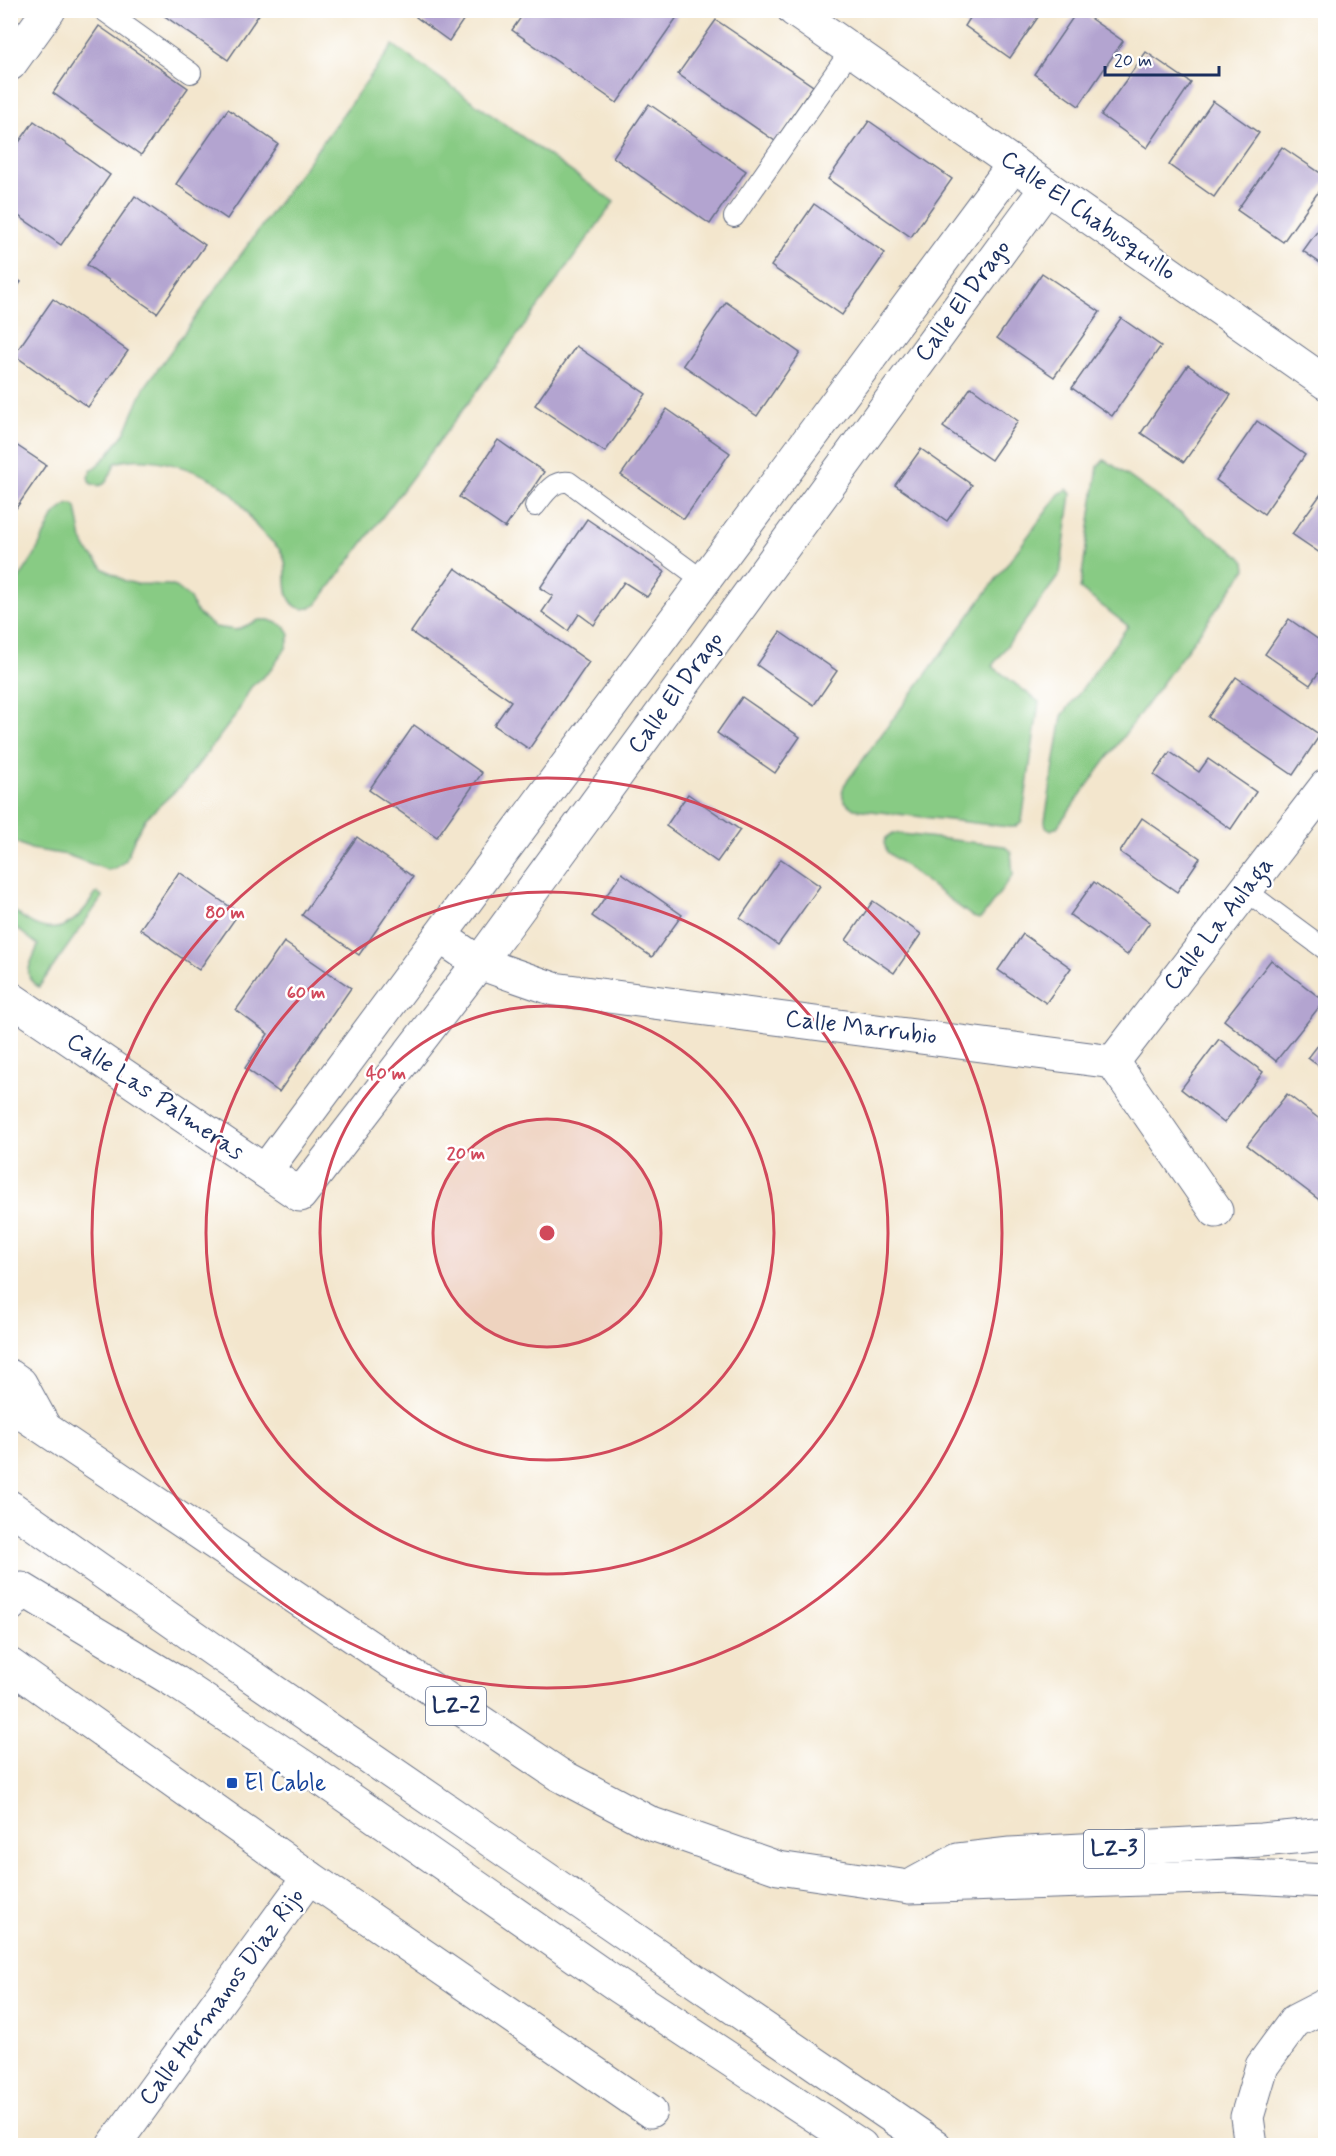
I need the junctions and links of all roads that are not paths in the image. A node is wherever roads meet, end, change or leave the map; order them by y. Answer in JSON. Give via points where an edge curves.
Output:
{"nodes":[{"id":1,"x":49,"y":10,"type":"edge"},
{"id":2,"x":103,"y":10,"type":"edge"},
{"id":3,"x":794,"y":10,"type":"edge"},
{"id":4,"x":850,"y":50,"type":"junction"},
{"id":5,"x":10,"y":64,"type":"edge"},
{"id":6,"x":191,"y":73,"type":"dead end"},
{"id":7,"x":1014,"y":164,"type":"junction"},
{"id":8,"x":1047,"y":187,"type":"junction"},
{"id":9,"x":734,"y":217,"type":"dead end"},
{"id":10,"x":1326,"y":383,"type":"edge"},
{"id":11,"x":535,"y":506,"type":"dead end"},
{"id":12,"x":704,"y":580,"type":"junction"},
{"id":13,"x":1326,"y":786,"type":"edge"},
{"id":14,"x":1245,"y":890,"type":"junction"},
{"id":15,"x":440,"y":936,"type":"junction"},
{"id":16,"x":1326,"y":950,"type":"edge"},
{"id":17,"x":479,"y":963,"type":"junction"},
{"id":18,"x":10,"y":998,"type":"edge"},
{"id":19,"x":1113,"y":1062,"type":"junction"},
{"id":20,"x":265,"y":1171,"type":"junction"},
{"id":21,"x":300,"y":1196,"type":"joint"},
{"id":22,"x":1216,"y":1211,"type":"dead end"},
{"id":23,"x":10,"y":1376,"type":"edge"},
{"id":24,"x":10,"y":1405,"type":"edge"},
{"id":25,"x":46,"y":1429,"type":"junction"},
{"id":26,"x":10,"y":1507,"type":"edge"},
{"id":27,"x":14,"y":1592,"type":"edge"},
{"id":28,"x":10,"y":1665,"type":"edge"},
{"id":29,"x":1326,"y":1834,"type":"edge"},
{"id":30,"x":309,"y":1877,"type":"junction"},
{"id":31,"x":1326,"y":1881,"type":"edge"},
{"id":32,"x":909,"y":1887,"type":"junction"},
{"id":33,"x":1326,"y":2005,"type":"edge"},
{"id":34,"x":650,"y":2111,"type":"dead end"},
{"id":35,"x":935,"y":2143,"type":"edge"},
{"id":36,"x":113,"y":2145,"type":"edge"},
{"id":37,"x":861,"y":2145,"type":"edge"},
{"id":38,"x":1251,"y":2145,"type":"edge"}],
"edges":[{"from":1,"to":5,"type":"main road"},
{"from":2,"to":6,"type":"lane"},
{"from":3,"to":4,"type":"main road","name":"Calle El Chabusquillo"},
{"from":4,"to":7,"type":"main road","name":"Calle El Chabusquillo"},
{"from":4,"to":9,"type":"lane"},
{"from":7,"to":8,"type":"main road","name":"Calle El Chabusquillo"},
{"from":7,"to":12,"type":"main road","name":"Calle El Drago"},
{"from":8,"to":10,"type":"main road","name":"Calle El Chabusquillo"},
{"from":8,"to":17,"type":"main road","name":"Calle El Drago"},
{"from":11,"to":12,"type":"lane","via":[[550,487],[560,481],[569,482]]},
{"from":12,"to":15,"type":"main road","name":"Calle El Drago"},
{"from":13,"to":14,"type":"main road","name":"Calle La Aulaga"},
{"from":14,"to":16,"type":"lane"},
{"from":14,"to":19,"type":"main road","name":"Calle La Aulaga"},
{"from":15,"to":17,"type":"main road","name":"Calle Marrubio"},
{"from":15,"to":20,"type":"main road","name":"Calle El Drago"},
{"from":17,"to":19,"type":"main road","name":"Calle Marrubio","via":[[554,989]]},
{"from":17,"to":21,"type":"main road","name":"Calle El Drago"},
{"from":18,"to":20,"type":"main road","name":"Calle Las Palmeras"},
{"from":19,"to":22,"type":"main road"},
{"from":20,"to":21,"type":"main road","name":"Calle Las Palmeras"},
{"from":23,"to":25,"type":"main road","via":[[20,1383]]},
{"from":24,"to":25,"type":"main road","number":"LZ-2"},
{"from":25,"to":32,"type":"main road","number":"LZ-2","via":[[578,1785],[652,1824],[778,1868]]},
{"from":26,"to":35,"type":"main road"},
{"from":27,"to":37,"type":"main road","via":[[176,1682],[620,1987]]},
{"from":28,"to":30,"type":"main road"},
{"from":29,"to":32,"type":"main road","number":"LZ-3","via":[[958,1860]]},
{"from":30,"to":34,"type":"main road"},
{"from":30,"to":36,"type":"main road","name":"Calle Hermanos Diaz Rijo"},
{"from":31,"to":32,"type":"main road","number":"LZ-2","via":[[1233,1876]]},
{"from":33,"to":38,"type":"main road","via":[[1295,2021],[1262,2066],[1247,2117]]}]}
